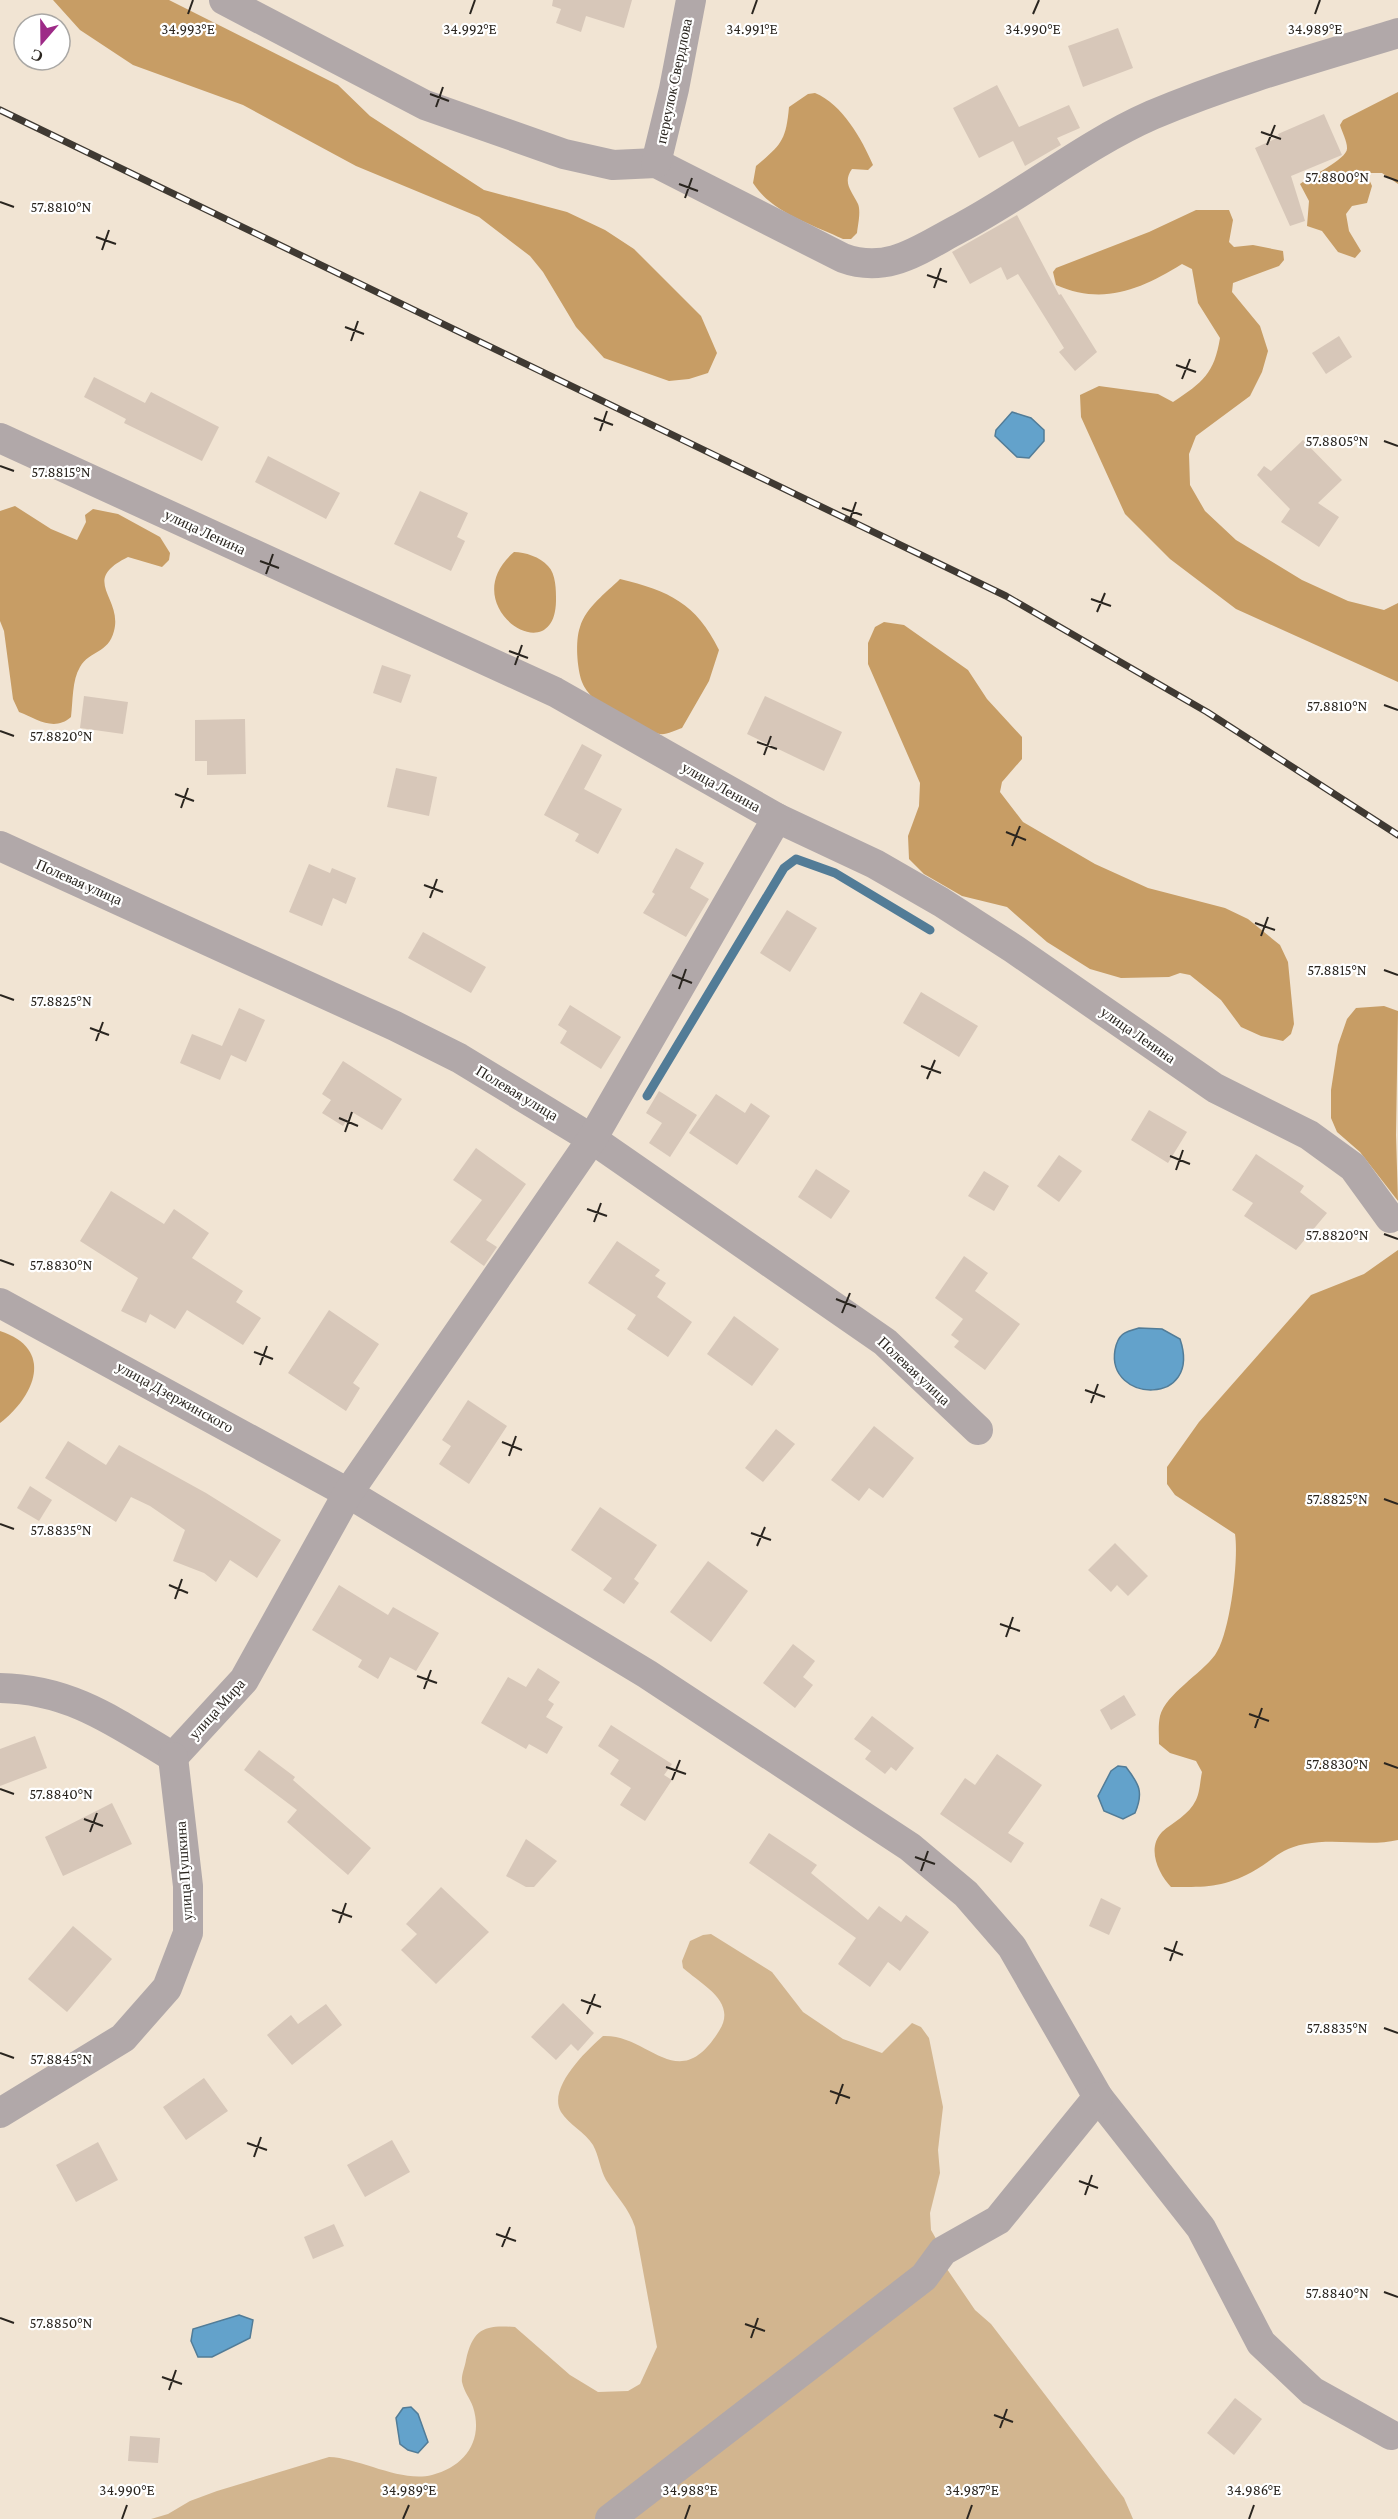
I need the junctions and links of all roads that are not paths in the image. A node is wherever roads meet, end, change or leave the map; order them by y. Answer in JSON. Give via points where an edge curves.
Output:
{"nodes":[{"id":1,"x":224,"y":0,"type":"edge"},
{"id":2,"x":691,"y":0,"type":"edge"},
{"id":3,"x":1398,"y":33,"type":"edge"},
{"id":4,"x":656,"y":163,"type":"junction"},
{"id":5,"x":0,"y":438,"type":"edge"},
{"id":6,"x":777,"y":818,"type":"junction"},
{"id":7,"x":0,"y":846,"type":"edge"},
{"id":8,"x":592,"y":1139,"type":"junction"},
{"id":9,"x":1390,"y":1218,"type":"dead end"},
{"id":10,"x":0,"y":1303,"type":"edge"},
{"id":11,"x":978,"y":1430,"type":"dead end"},
{"id":12,"x":348,"y":1493,"type":"junction"},
{"id":13,"x":0,"y":1688,"type":"edge"},
{"id":14,"x":174,"y":1756,"type":"junction"},
{"id":15,"x":1098,"y":2097,"type":"junction"},
{"id":16,"x":0,"y":2113,"type":"edge"},
{"id":17,"x":1391,"y":2434,"type":"dead end"},
{"id":18,"x":610,"y":2519,"type":"edge"}],
"edges":[{"from":1,"to":4,"type":"street","via":[[425,105],[564,154],[613,165]]},
{"from":2,"to":4,"type":"street","name":"переулок Свердлова"},
{"from":3,"to":4,"type":"street","via":[[1262,74],[1151,116],[1070,159],[968,224],[897,261],[862,265],[843,258]]},
{"from":5,"to":6,"type":"street","name":"улица Ленина","via":[[555,692]]},
{"from":6,"to":8,"type":"street","name":"улица Мира"},
{"from":6,"to":9,"type":"street","name":"улица Ленина","via":[[875,864],[941,902],[1215,1088],[1309,1135],[1353,1167]]},
{"from":7,"to":8,"type":"street","name":"Полевая улица","via":[[395,1026],[459,1058]]},
{"from":8,"to":11,"type":"street","name":"Полевая улица","via":[[885,1342]]},
{"from":8,"to":12,"type":"street","name":"улица Мира"},
{"from":10,"to":12,"type":"street","name":"улица Дзержинского"},
{"from":12,"to":14,"type":"street","name":"улица Мира","via":[[244,1680]]},
{"from":12,"to":15,"type":"street","name":"улица Дзержинского","via":[[647,1674],[910,1847],[966,1894],[1012,1947]]},
{"from":13,"to":14,"type":"street","via":[[29,1689],[80,1702]]},
{"from":14,"to":16,"type":"street","name":"улица Пушкина","via":[[188,1886],[188,1933],[167,1988],[123,2038]]},
{"from":15,"to":17,"type":"street","name":"улица Дзержинского","via":[[1201,2228],[1261,2343],[1312,2391]]},
{"from":15,"to":18,"type":"street","via":[[998,2220],[943,2251],[924,2277]]}]}
